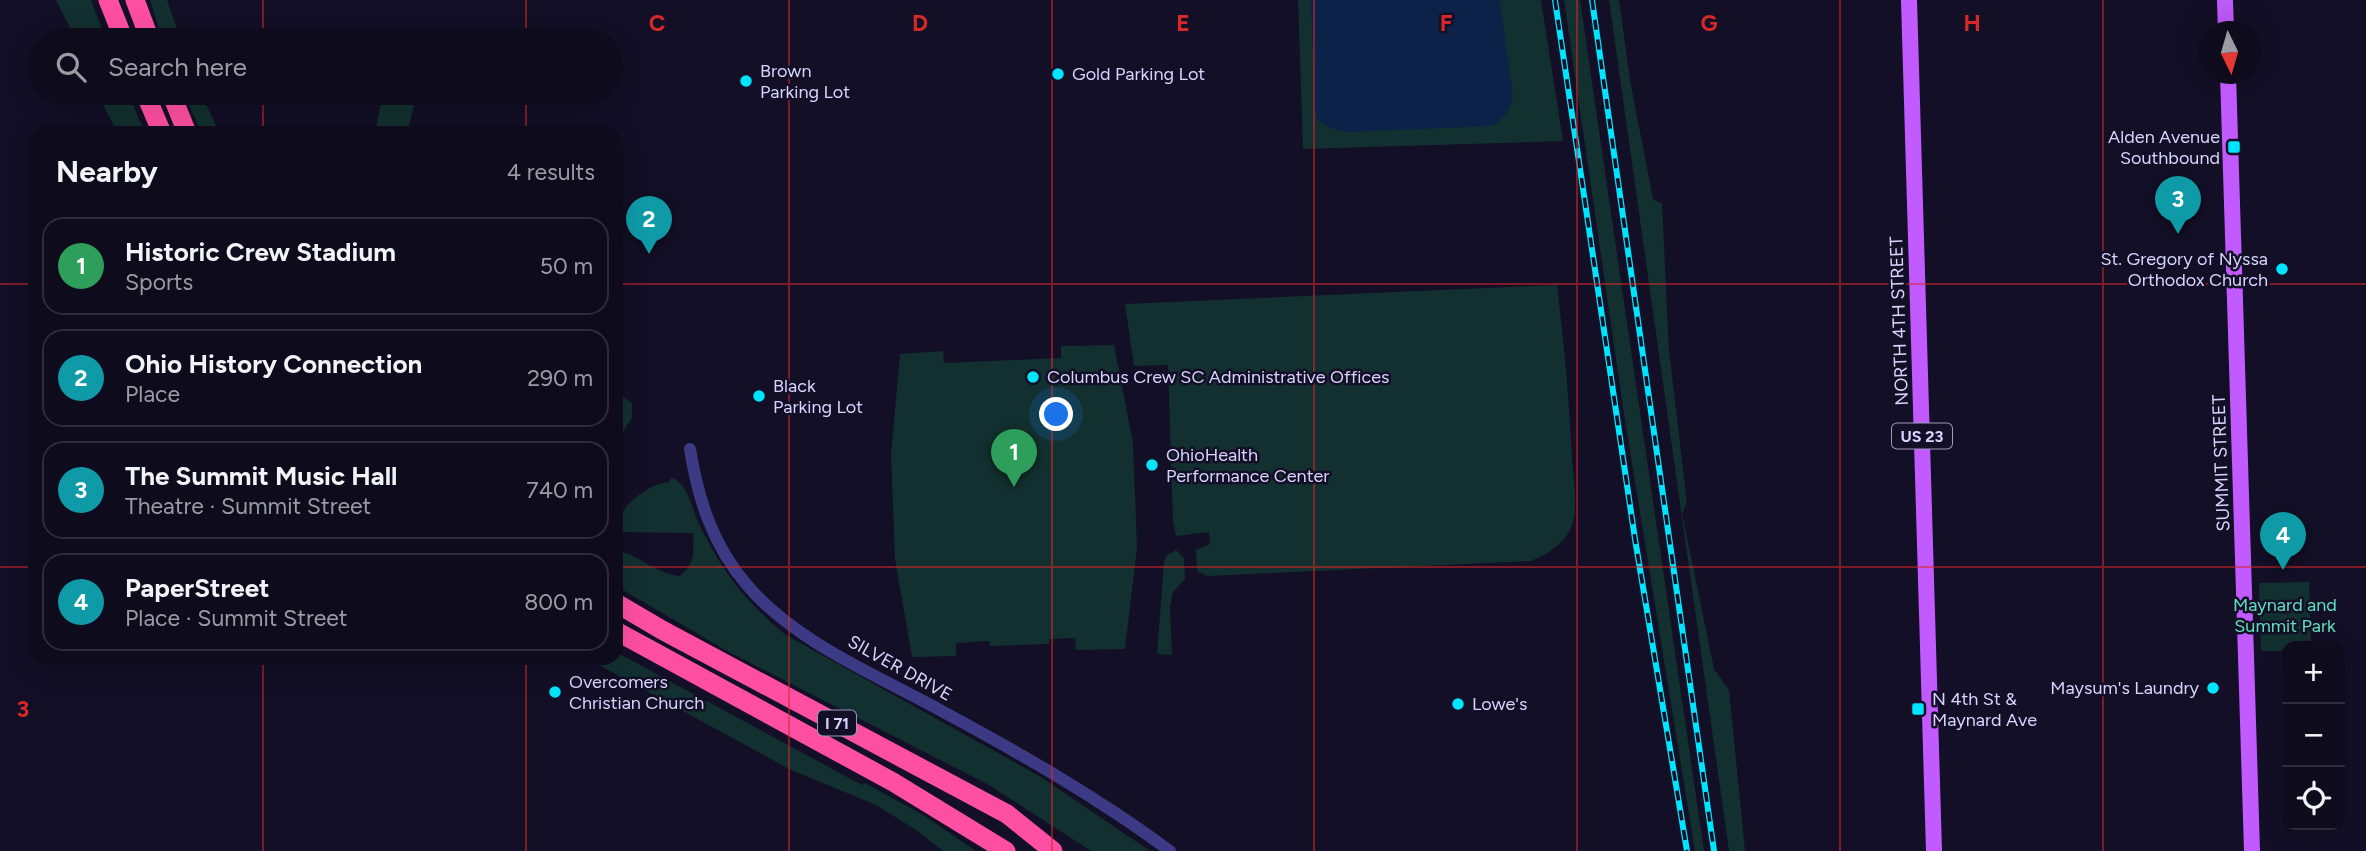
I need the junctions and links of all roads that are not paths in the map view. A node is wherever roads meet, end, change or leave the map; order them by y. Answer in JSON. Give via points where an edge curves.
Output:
{"nodes":[{"id":1,"x":108,"y":0,"type":"edge"},
{"id":2,"x":135,"y":0,"type":"edge"},
{"id":3,"x":1909,"y":0,"type":"edge"},
{"id":4,"x":2225,"y":0,"type":"edge"},
{"id":5,"x":2226,"y":21,"type":"edge"},
{"id":6,"x":119,"y":28,"type":"edge"},
{"id":7,"x":146,"y":28,"type":"edge"},
{"id":8,"x":2228,"y":84,"type":"edge"},
{"id":9,"x":150,"y":105,"type":"edge"},
{"id":10,"x":176,"y":105,"type":"edge"},
{"id":11,"x":159,"y":126,"type":"edge"},
{"id":12,"x":184,"y":126,"type":"edge"},
{"id":13,"x":690,"y":449,"type":"dead end"},
{"id":14,"x":623,"y":607,"type":"edge"},
{"id":15,"x":623,"y":635,"type":"edge"},
{"id":16,"x":1007,"y":814,"type":"junction"},
{"id":17,"x":1006,"y":851,"type":"edge"},
{"id":18,"x":1053,"y":851,"type":"edge"},
{"id":19,"x":1066,"y":851,"type":"edge"},
{"id":20,"x":1170,"y":851,"type":"edge"},
{"id":21,"x":1934,"y":851,"type":"edge"},
{"id":22,"x":2252,"y":851,"type":"edge"}],
"edges":[{"from":1,"to":6,"type":"highway"},
{"from":2,"to":7,"type":"highway"},
{"from":3,"to":21,"type":"main road","name":"NORTH 4TH STREET","number":"US 23"},
{"from":4,"to":5,"type":"main road"},
{"from":8,"to":22,"type":"main road","name":"SUMMIT STREET"},
{"from":9,"to":11,"type":"highway"},
{"from":10,"to":12,"type":"highway"},
{"from":13,"to":20,"type":"street","name":"SILVER DRIVE","via":[[701,501],[726,556],[776,614],[849,661],[1055,775]]},
{"from":14,"to":16,"type":"highway","number":"I 71"},
{"from":15,"to":17,"type":"highway","number":"I 71","via":[[892,782]]},
{"from":16,"to":18,"type":"highway","number":"I 71"},
{"from":16,"to":19,"type":"highway"}]}
